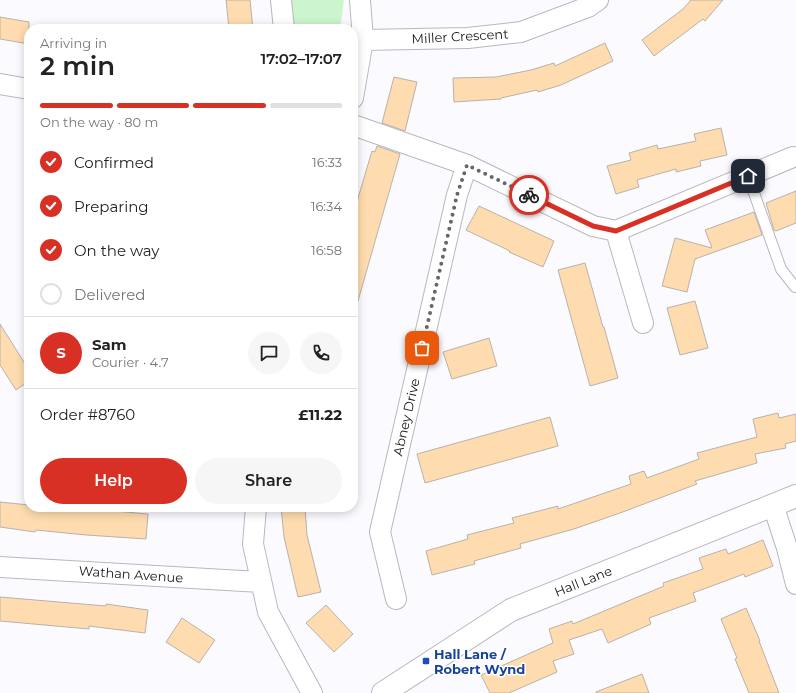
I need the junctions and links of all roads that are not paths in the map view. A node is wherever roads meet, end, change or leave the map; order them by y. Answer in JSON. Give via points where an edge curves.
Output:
{"nodes":[{"id":1,"x":281,"y":0,"type":"edge"},
{"id":2,"x":360,"y":0,"type":"edge"},
{"id":3,"x":598,"y":0,"type":"edge"},
{"id":4,"x":283,"y":24,"type":"edge"},
{"id":5,"x":363,"y":40,"type":"junction"},
{"id":6,"x":358,"y":69,"type":"edge"},
{"id":7,"x":0,"y":84,"type":"edge"},
{"id":8,"x":24,"y":88,"type":"edge"},
{"id":9,"x":358,"y":127,"type":"edge"},
{"id":10,"x":793,"y":157,"type":"dead end"},
{"id":11,"x":467,"y":165,"type":"junction"},
{"id":12,"x":748,"y":176,"type":"junction"},
{"id":13,"x":616,"y":231,"type":"junction"},
{"id":14,"x":795,"y":287,"type":"dead end"},
{"id":15,"x":643,"y":323,"type":"dead end"},
{"id":16,"x":796,"y":496,"type":"edge"},
{"id":17,"x":773,"y":505,"type":"junction"},
{"id":18,"x":256,"y":512,"type":"edge"},
{"id":19,"x":0,"y":566,"type":"edge"},
{"id":20,"x":261,"y":582,"type":"junction"},
{"id":21,"x":796,"y":584,"type":"edge"},
{"id":22,"x":396,"y":599,"type":"dead end"},
{"id":23,"x":312,"y":693,"type":"edge"},
{"id":24,"x":383,"y":693,"type":"edge"}],
"edges":[{"from":1,"to":4,"type":"street"},
{"from":2,"to":5,"type":"street"},
{"from":3,"to":5,"type":"street","name":"Miller Crescent","via":[[588,7],[521,32],[468,38]]},
{"from":5,"to":6,"type":"street"},
{"from":7,"to":8,"type":"street"},
{"from":9,"to":11,"type":"street"},
{"from":10,"to":12,"type":"street"},
{"from":11,"to":13,"type":"street","via":[[593,226]]},
{"from":11,"to":22,"type":"street","name":"Abney Drive","via":[[456,202],[380,532]]},
{"from":12,"to":13,"type":"street"},
{"from":12,"to":14,"type":"lane","via":[[781,269]]},
{"from":13,"to":15,"type":"street"},
{"from":16,"to":17,"type":"street","name":"Hall Lane"},
{"from":17,"to":21,"type":"street"},
{"from":17,"to":24,"type":"street","name":"Hall Lane","via":[[511,610]]},
{"from":18,"to":20,"type":"street","via":[[253,544]]},
{"from":19,"to":20,"type":"street","name":"Wathan Avenue"},
{"from":20,"to":23,"type":"street","via":[[268,612]]}]}
